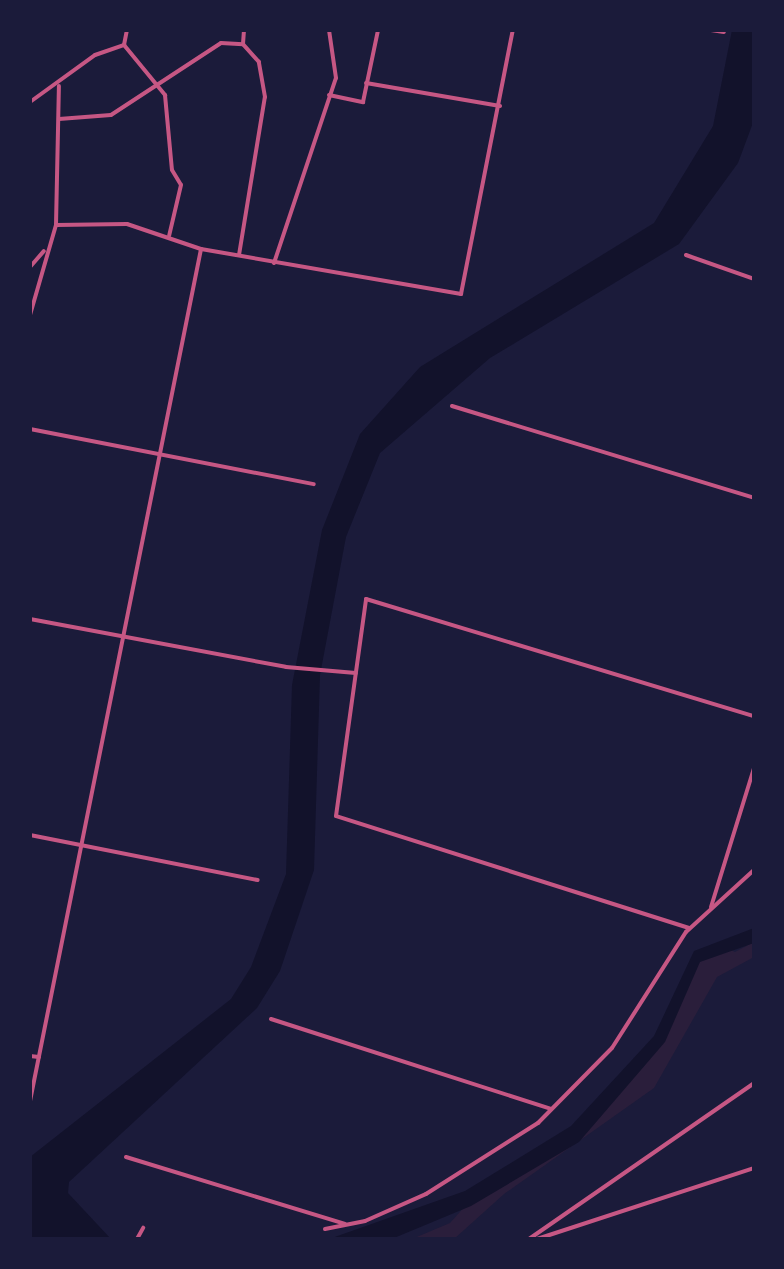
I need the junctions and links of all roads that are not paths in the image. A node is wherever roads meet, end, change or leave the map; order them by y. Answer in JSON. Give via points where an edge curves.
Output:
{"nodes":[{"id":1,"x":127,"y":30,"type":"edge"},
{"id":2,"x":244,"y":30,"type":"edge"},
{"id":3,"x":329,"y":30,"type":"edge"},
{"id":4,"x":378,"y":30,"type":"edge"},
{"id":5,"x":513,"y":30,"type":"edge"},
{"id":6,"x":711,"y":30,"type":"edge"},
{"id":7,"x":724,"y":32,"type":"dead end"},
{"id":8,"x":243,"y":44,"type":"junction"},
{"id":9,"x":124,"y":45,"type":"junction"},
{"id":10,"x":366,"y":83,"type":"junction"},
{"id":11,"x":158,"y":84,"type":"junction"},
{"id":12,"x":59,"y":86,"type":"junction"},
{"id":13,"x":329,"y":95,"type":"junction"},
{"id":14,"x":30,"y":102,"type":"edge"},
{"id":15,"x":500,"y":106,"type":"junction"},
{"id":16,"x":59,"y":119,"type":"junction"},
{"id":17,"x":56,"y":225,"type":"junction"},
{"id":18,"x":169,"y":236,"type":"junction"},
{"id":19,"x":47,"y":248,"type":"junction"},
{"id":20,"x":201,"y":249,"type":"junction"},
{"id":21,"x":239,"y":255,"type":"junction"},
{"id":22,"x":686,"y":255,"type":"dead end"},
{"id":23,"x":274,"y":263,"type":"junction"},
{"id":24,"x":30,"y":267,"type":"edge"},
{"id":25,"x":754,"y":279,"type":"edge"},
{"id":26,"x":30,"y":315,"type":"edge"},
{"id":27,"x":452,"y":406,"type":"dead end"},
{"id":28,"x":30,"y":429,"type":"edge"},
{"id":29,"x":159,"y":449,"type":"junction"},
{"id":30,"x":314,"y":484,"type":"dead end"},
{"id":31,"x":754,"y":498,"type":"edge"},
{"id":32,"x":30,"y":619,"type":"edge"},
{"id":33,"x":121,"y":637,"type":"junction"},
{"id":34,"x":356,"y":673,"type":"junction"},
{"id":35,"x":754,"y":716,"type":"edge"},
{"id":36,"x":754,"y":768,"type":"edge"},
{"id":37,"x":30,"y":835,"type":"edge"},
{"id":38,"x":81,"y":845,"type":"junction"},
{"id":39,"x":754,"y":870,"type":"edge"},
{"id":40,"x":258,"y":880,"type":"dead end"},
{"id":41,"x":710,"y":909,"type":"junction"},
{"id":42,"x":689,"y":928,"type":"junction"},
{"id":43,"x":271,"y":1019,"type":"dead end"},
{"id":44,"x":30,"y":1056,"type":"edge"},
{"id":45,"x":39,"y":1057,"type":"junction"},
{"id":46,"x":754,"y":1083,"type":"edge"},
{"id":47,"x":30,"y":1101,"type":"edge"},
{"id":48,"x":551,"y":1109,"type":"junction"},
{"id":49,"x":126,"y":1157,"type":"dead end"},
{"id":50,"x":754,"y":1168,"type":"edge"},
{"id":51,"x":349,"y":1225,"type":"junction"},
{"id":52,"x":143,"y":1228,"type":"dead end"},
{"id":53,"x":325,"y":1229,"type":"dead end"},
{"id":54,"x":137,"y":1239,"type":"edge"},
{"id":55,"x":529,"y":1239,"type":"edge"},
{"id":56,"x":537,"y":1239,"type":"edge"}],
"edges":[{"from":1,"to":9,"type":"street"},
{"from":2,"to":8,"type":"street"},
{"from":3,"to":13,"type":"street","via":[[336,78]]},
{"from":4,"to":10,"type":"street"},
{"from":5,"to":15,"type":"street"},
{"from":6,"to":7,"type":"street"},
{"from":8,"to":11,"type":"street","via":[[221,43]]},
{"from":8,"to":21,"type":"street","via":[[259,62],[265,97]]},
{"from":9,"to":11,"type":"street"},
{"from":9,"to":12,"type":"street","via":[[95,55]]},
{"from":10,"to":13,"type":"street","via":[[363,102]]},
{"from":10,"to":15,"type":"street"},
{"from":11,"to":16,"type":"street","via":[[111,115]]},
{"from":11,"to":18,"type":"street","via":[[172,170],[181,185]]},
{"from":12,"to":14,"type":"street"},
{"from":12,"to":16,"type":"street"},
{"from":13,"to":23,"type":"street","via":[[303,193]]},
{"from":15,"to":23,"type":"street","via":[[461,294]]},
{"from":16,"to":17,"type":"street"},
{"from":17,"to":18,"type":"street","via":[[86,220]]},
{"from":17,"to":19,"type":"street"},
{"from":18,"to":20,"type":"street"},
{"from":19,"to":24,"type":"street"},
{"from":19,"to":26,"type":"street"},
{"from":20,"to":21,"type":"street"},
{"from":20,"to":29,"type":"street"},
{"from":21,"to":23,"type":"street"},
{"from":22,"to":25,"type":"street"},
{"from":27,"to":31,"type":"street"},
{"from":28,"to":29,"type":"street"},
{"from":29,"to":30,"type":"street"},
{"from":29,"to":33,"type":"street"},
{"from":32,"to":33,"type":"street"},
{"from":33,"to":34,"type":"street","via":[[286,667]]},
{"from":33,"to":38,"type":"street"},
{"from":34,"to":35,"type":"street","via":[[366,599]]},
{"from":34,"to":42,"type":"street","via":[[336,816]]},
{"from":36,"to":41,"type":"street"},
{"from":37,"to":38,"type":"street"},
{"from":38,"to":40,"type":"street"},
{"from":38,"to":45,"type":"street"},
{"from":39,"to":41,"type":"street"},
{"from":41,"to":42,"type":"street"},
{"from":42,"to":48,"type":"street","via":[[638,1014]]},
{"from":43,"to":48,"type":"street"},
{"from":44,"to":45,"type":"street"},
{"from":45,"to":47,"type":"street"},
{"from":46,"to":55,"type":"street"},
{"from":48,"to":51,"type":"street","via":[[469,1171]]},
{"from":49,"to":51,"type":"street"},
{"from":50,"to":56,"type":"street"},
{"from":51,"to":53,"type":"street"},
{"from":52,"to":54,"type":"street"}]}
